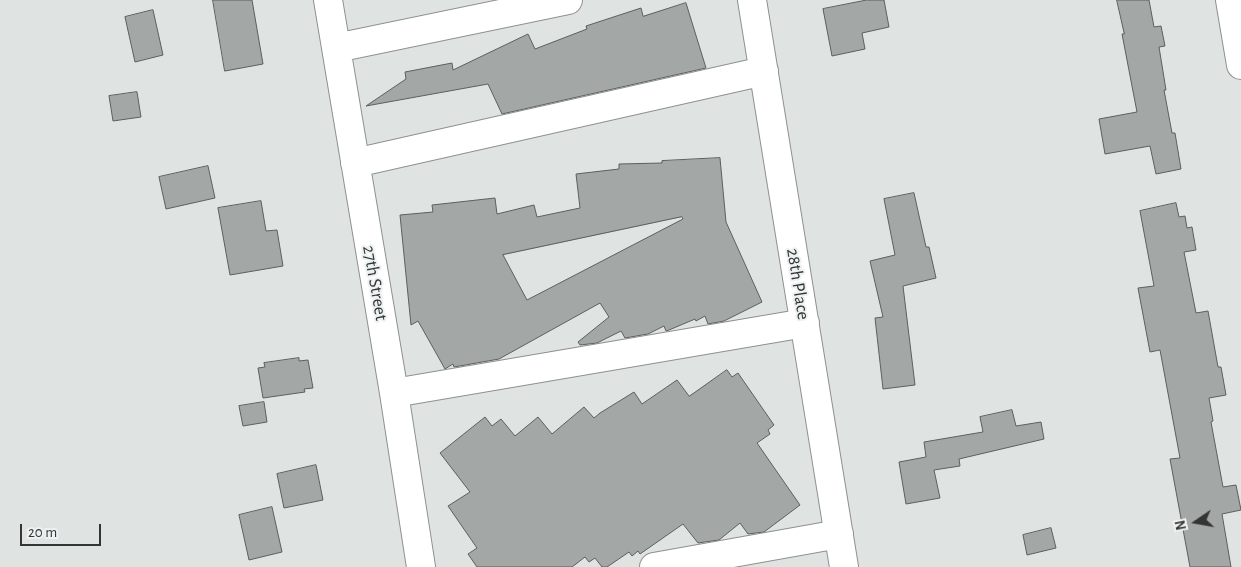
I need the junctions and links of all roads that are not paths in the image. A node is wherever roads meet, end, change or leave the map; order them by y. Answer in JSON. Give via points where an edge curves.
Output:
{"nodes":[{"id":1,"x":328,"y":0,"type":"edge"},
{"id":2,"x":568,"y":0,"type":"edge"},
{"id":3,"x":752,"y":0,"type":"edge"},
{"id":4,"x":1230,"y":0,"type":"edge"},
{"id":5,"x":336,"y":48,"type":"junction"},
{"id":6,"x":1241,"y":65,"type":"edge"},
{"id":7,"x":764,"y":71,"type":"junction"},
{"id":8,"x":355,"y":163,"type":"junction"},
{"id":9,"x":805,"y":322,"type":"junction"},
{"id":10,"x":394,"y":393,"type":"junction"},
{"id":11,"x":839,"y":534,"type":"junction"},
{"id":12,"x":421,"y":567,"type":"edge"},
{"id":13,"x":654,"y":567,"type":"edge"},
{"id":14,"x":844,"y":567,"type":"edge"}],
"edges":[{"from":1,"to":5,"type":"street","name":"27th Street"},
{"from":2,"to":5,"type":"street"},
{"from":3,"to":7,"type":"street","name":"28th Place"},
{"from":4,"to":6,"type":"street"},
{"from":5,"to":8,"type":"street","name":"27th Street"},
{"from":7,"to":8,"type":"street"},
{"from":7,"to":9,"type":"street","name":"28th Place"},
{"from":8,"to":10,"type":"street","name":"27th Street"},
{"from":9,"to":10,"type":"street"},
{"from":9,"to":11,"type":"street","name":"28th Place"},
{"from":10,"to":12,"type":"street","name":"27th Street"},
{"from":11,"to":13,"type":"street"},
{"from":11,"to":14,"type":"street","name":"28th Place"}]}
